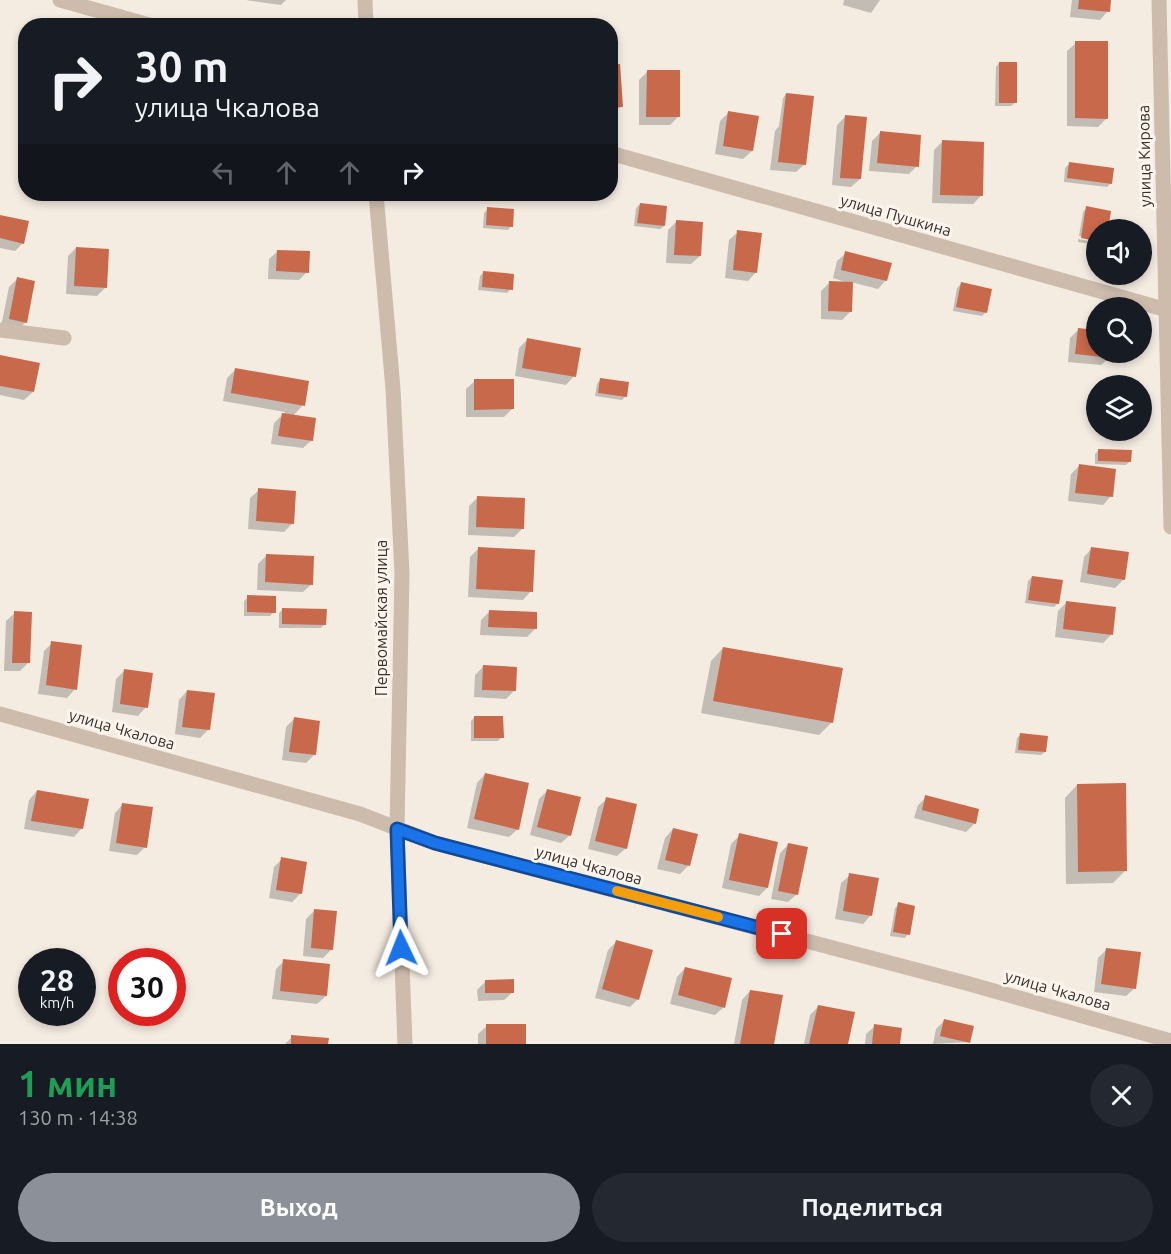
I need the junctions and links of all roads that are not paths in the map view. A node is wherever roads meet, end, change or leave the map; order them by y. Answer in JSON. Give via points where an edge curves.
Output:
{"nodes":[{"id":1,"x":60,"y":0,"type":"edge"},
{"id":2,"x":365,"y":0,"type":"edge"},
{"id":3,"x":1160,"y":0,"type":"edge"},
{"id":4,"x":124,"y":18,"type":"edge"},
{"id":5,"x":366,"y":18,"type":"edge"},
{"id":6,"x":618,"y":155,"type":"edge"},
{"id":7,"x":377,"y":201,"type":"edge"},
{"id":8,"x":1168,"y":310,"type":"edge"},
{"id":9,"x":0,"y":330,"type":"edge"},
{"id":10,"x":64,"y":338,"type":"dead end"},
{"id":11,"x":1171,"y":527,"type":"edge"},
{"id":12,"x":0,"y":714,"type":"edge"},
{"id":13,"x":397,"y":829,"type":"junction"},
{"id":14,"x":1171,"y":1041,"type":"edge"},
{"id":15,"x":405,"y":1044,"type":"edge"}],
"edges":[{"from":1,"to":4,"type":"street"},
{"from":2,"to":5,"type":"street"},
{"from":3,"to":8,"type":"street","name":"улица Кирова"},
{"from":6,"to":8,"type":"street","name":"улица Пушкина"},
{"from":7,"to":13,"type":"street","name":"Первомайская улица","via":[[393,389],[402,573]]},
{"from":8,"to":11,"type":"street","name":"улица Кирова"},
{"from":9,"to":10,"type":"street"},
{"from":12,"to":13,"type":"street","name":"улица Чкалова","via":[[360,814]]},
{"from":13,"to":14,"type":"street","name":"улица Чкалова","via":[[435,843]]},
{"from":13,"to":15,"type":"street","name":"Первомайская улица"}]}
